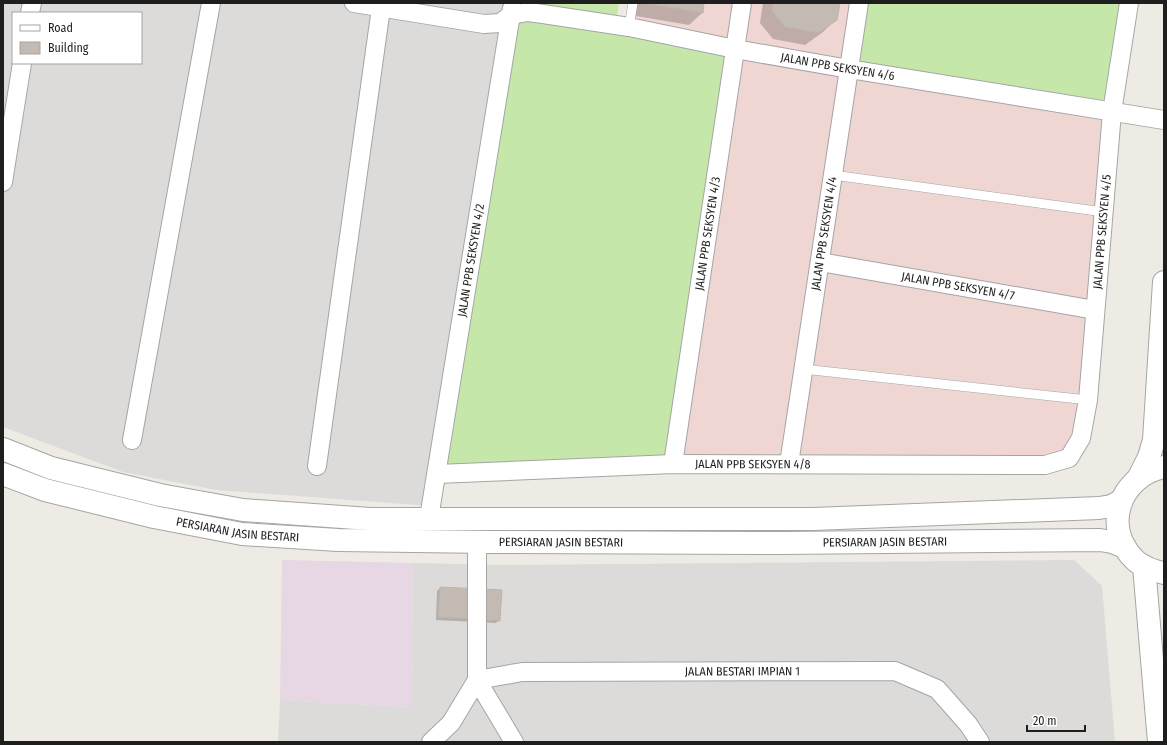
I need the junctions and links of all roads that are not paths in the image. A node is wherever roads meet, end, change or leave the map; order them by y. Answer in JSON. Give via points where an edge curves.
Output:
{"nodes":[{"id":1,"x":211,"y":3,"type":"edge"},
{"id":2,"x":354,"y":3,"type":"edge"},
{"id":3,"x":633,"y":3,"type":"edge"},
{"id":4,"x":742,"y":3,"type":"edge"},
{"id":5,"x":859,"y":3,"type":"edge"},
{"id":6,"x":1129,"y":3,"type":"edge"},
{"id":7,"x":380,"y":8,"type":"junction"},
{"id":8,"x":512,"y":9,"type":"edge"},
{"id":9,"x":629,"y":27,"type":"junction"},
{"id":10,"x":735,"y":49,"type":"junction"},
{"id":11,"x":22,"y":64,"type":"edge"},
{"id":12,"x":849,"y":69,"type":"junction"},
{"id":13,"x":1112,"y":112,"type":"junction"},
{"id":14,"x":1164,"y":120,"type":"edge"},
{"id":15,"x":833,"y":175,"type":"junction"},
{"id":16,"x":3,"y":182,"type":"edge"},
{"id":17,"x":1104,"y":212,"type":"junction"},
{"id":18,"x":820,"y":262,"type":"junction"},
{"id":19,"x":1164,"y":282,"type":"edge"},
{"id":20,"x":1095,"y":310,"type":"junction"},
{"id":21,"x":803,"y":369,"type":"junction"},
{"id":22,"x":1088,"y":400,"type":"junction"},
{"id":23,"x":132,"y":440,"type":"dead end"},
{"id":24,"x":3,"y":449,"type":"edge"},
{"id":25,"x":1069,"y":458,"type":"joint"},
{"id":26,"x":673,"y":464,"type":"junction"},
{"id":27,"x":789,"y":464,"type":"junction"},
{"id":28,"x":317,"y":466,"type":"dead end"},
{"id":29,"x":1164,"y":468,"type":"edge"},
{"id":30,"x":3,"y":474,"type":"edge"},
{"id":31,"x":436,"y":474,"type":"junction"},
{"id":32,"x":1140,"y":477,"type":"junction"},
{"id":33,"x":1121,"y":501,"type":"junction"},
{"id":34,"x":429,"y":518,"type":"junction"},
{"id":35,"x":477,"y":542,"type":"junction"},
{"id":36,"x":1125,"y":547,"type":"junction"},
{"id":37,"x":1154,"y":569,"type":"edge"},
{"id":38,"x":477,"y":680,"type":"junction"},
{"id":39,"x":431,"y":742,"type":"edge"},
{"id":40,"x":514,"y":742,"type":"edge"},
{"id":41,"x":980,"y":742,"type":"edge"},
{"id":42,"x":1159,"y":742,"type":"edge"}],
"edges":[{"from":1,"to":23,"type":"street"},
{"from":2,"to":7,"type":"street","name":"JALAN PPB SEKSYEN 4/6"},
{"from":3,"to":9,"type":"lane"},
{"from":4,"to":10,"type":"street","name":"JALAN PPB SEKSYEN 4/3"},
{"from":5,"to":12,"type":"street","name":"JALAN PPB SEKSYEN 4/4"},
{"from":6,"to":13,"type":"street","name":"JALAN PPB SEKSYEN 4/5"},
{"from":7,"to":8,"type":"street","name":"JALAN PPB SEKSYEN 4/6","via":[[484,24],[500,23]]},
{"from":7,"to":28,"type":"street"},
{"from":8,"to":9,"type":"street","name":"JALAN PPB SEKSYEN 4/6"},
{"from":8,"to":31,"type":"street","name":"JALAN PPB SEKSYEN 4/2"},
{"from":9,"to":10,"type":"street","name":"JALAN PPB SEKSYEN 4/6"},
{"from":10,"to":12,"type":"street","name":"JALAN PPB SEKSYEN 4/6"},
{"from":10,"to":26,"type":"street","name":"JALAN PPB SEKSYEN 4/3"},
{"from":11,"to":16,"type":"street"},
{"from":12,"to":13,"type":"street","name":"JALAN PPB SEKSYEN 4/6"},
{"from":12,"to":15,"type":"street","name":"JALAN PPB SEKSYEN 4/4"},
{"from":13,"to":14,"type":"street","name":"JALAN PPB SEKSYEN 4/6"},
{"from":13,"to":17,"type":"street","name":"JALAN PPB SEKSYEN 4/5"},
{"from":15,"to":17,"type":"lane"},
{"from":15,"to":18,"type":"street","name":"JALAN PPB SEKSYEN 4/4"},
{"from":17,"to":20,"type":"street","name":"JALAN PPB SEKSYEN 4/5"},
{"from":18,"to":20,"type":"street","name":"JALAN PPB SEKSYEN 4/7"},
{"from":18,"to":21,"type":"street","name":"JALAN PPB SEKSYEN 4/4"},
{"from":19,"to":32,"type":"street","via":[[1154,440]]},
{"from":20,"to":22,"type":"street","name":"JALAN PPB SEKSYEN 4/5"},
{"from":21,"to":22,"type":"lane"},
{"from":21,"to":27,"type":"street","name":"JALAN PPB SEKSYEN 4/4"},
{"from":22,"to":25,"type":"street","name":"JALAN PPB SEKSYEN 4/5","via":[[1081,438]]},
{"from":24,"to":34,"type":"street","name":"PERSIARAN JASIN BESTARI","via":[[52,468],[160,495],[243,510],[370,519]]},
{"from":25,"to":27,"type":"street","name":"JALAN PPB SEKSYEN 4/8","via":[[1045,465]]},
{"from":26,"to":27,"type":"street","name":"JALAN PPB SEKSYEN 4/8"},
{"from":26,"to":31,"type":"street","name":"JALAN PPB SEKSYEN 4/8"},
{"from":29,"to":32,"type":"street"},
{"from":30,"to":35,"type":"street","name":"PERSIARAN JASIN BESTARI","via":[[45,490],[154,517],[242,534],[338,540]]},
{"from":31,"to":34,"type":"street","name":"JALAN PPB SEKSYEN 4/2"},
{"from":32,"to":33,"type":"street"},
{"from":33,"to":34,"type":"street","name":"PERSIARAN JASIN BESTARI","via":[[1099,508],[813,519]]},
{"from":33,"to":36,"type":"street","via":[[1118,525]]},
{"from":35,"to":36,"type":"street","name":"PERSIARAN JASIN BESTARI","via":[[1100,540]]},
{"from":35,"to":38,"type":"street"},
{"from":36,"to":37,"type":"street","via":[[1136,561]]},
{"from":37,"to":42,"type":"street"},
{"from":38,"to":39,"type":"street","via":[[451,723]]},
{"from":38,"to":40,"type":"street"},
{"from":38,"to":41,"type":"street","name":"JALAN BESTARI IMPIAN 1","via":[[522,672],[895,671],[937,689],[968,724]]}]}
